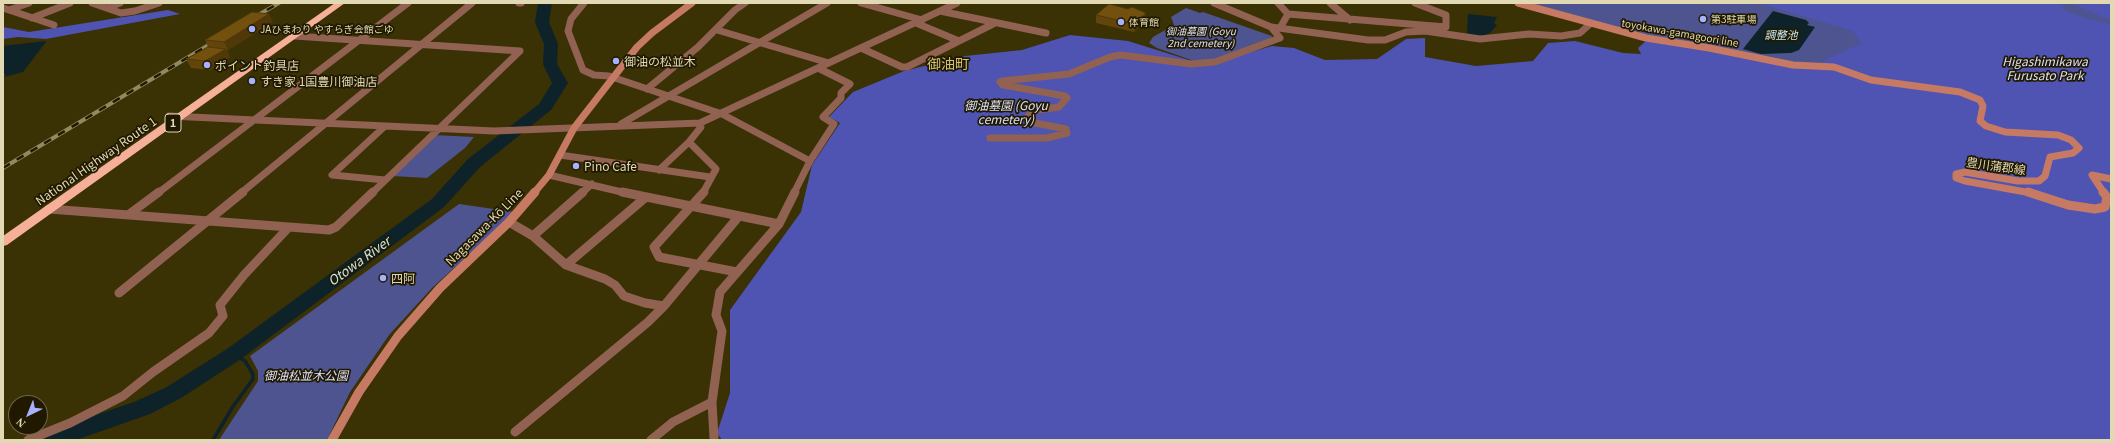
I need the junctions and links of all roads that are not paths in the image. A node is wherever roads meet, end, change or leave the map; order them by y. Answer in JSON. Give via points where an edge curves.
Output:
{"nodes":[{"id":1,"x":29,"y":3,"type":"edge"},
{"id":2,"x":70,"y":3,"type":"edge"},
{"id":3,"x":92,"y":3,"type":"edge"},
{"id":4,"x":120,"y":3,"type":"edge"},
{"id":5,"x":159,"y":3,"type":"edge"},
{"id":6,"x":333,"y":3,"type":"edge"},
{"id":7,"x":341,"y":3,"type":"edge"},
{"id":8,"x":408,"y":3,"type":"edge"},
{"id":9,"x":472,"y":3,"type":"edge"},
{"id":10,"x":584,"y":3,"type":"edge"},
{"id":11,"x":692,"y":3,"type":"edge"},
{"id":12,"x":745,"y":3,"type":"edge"},
{"id":13,"x":827,"y":3,"type":"edge"},
{"id":14,"x":861,"y":3,"type":"edge"},
{"id":15,"x":957,"y":3,"type":"edge"},
{"id":16,"x":1214,"y":3,"type":"edge"},
{"id":17,"x":1278,"y":3,"type":"edge"},
{"id":18,"x":1330,"y":3,"type":"edge"},
{"id":19,"x":1416,"y":3,"type":"edge"},
{"id":20,"x":1518,"y":3,"type":"edge"},
{"id":21,"x":107,"y":8,"type":"junction"},
{"id":22,"x":6,"y":9,"type":"edge"},
{"id":23,"x":940,"y":11,"type":"junction"},
{"id":24,"x":1288,"y":14,"type":"junction"},
{"id":25,"x":32,"y":18,"type":"junction"},
{"id":26,"x":1350,"y":20,"type":"junction"},
{"id":27,"x":918,"y":21,"type":"junction"},
{"id":28,"x":995,"y":23,"type":"junction"},
{"id":29,"x":1590,"y":24,"type":"junction"},
{"id":30,"x":54,"y":25,"type":"dead end"},
{"id":31,"x":1271,"y":27,"type":"junction"},
{"id":32,"x":1280,"y":28,"type":"junction"},
{"id":33,"x":717,"y":30,"type":"junction"},
{"id":34,"x":1046,"y":33,"type":"dead end"},
{"id":35,"x":294,"y":36,"type":"junction"},
{"id":36,"x":359,"y":40,"type":"junction"},
{"id":37,"x":958,"y":41,"type":"junction"},
{"id":38,"x":759,"y":42,"type":"junction"},
{"id":39,"x":422,"y":44,"type":"junction"},
{"id":40,"x":861,"y":48,"type":"junction"},
{"id":41,"x":829,"y":64,"type":"junction"},
{"id":42,"x":818,"y":68,"type":"junction"},
{"id":43,"x":614,"y":79,"type":"junction"},
{"id":44,"x":647,"y":89,"type":"junction"},
{"id":45,"x":668,"y":95,"type":"junction"},
{"id":46,"x":722,"y":114,"type":"junction"},
{"id":47,"x":169,"y":116,"type":"junction"},
{"id":48,"x":182,"y":117,"type":"junction"},
{"id":49,"x":253,"y":120,"type":"junction"},
{"id":50,"x":700,"y":123,"type":"junction"},
{"id":51,"x":324,"y":124,"type":"junction"},
{"id":52,"x":619,"y":125,"type":"junction"},
{"id":53,"x":384,"y":127,"type":"junction"},
{"id":54,"x":574,"y":128,"type":"junction"},
{"id":55,"x":437,"y":129,"type":"junction"},
{"id":56,"x":990,"y":138,"type":"dead end"},
{"id":57,"x":689,"y":142,"type":"junction"},
{"id":58,"x":560,"y":155,"type":"junction"},
{"id":59,"x":810,"y":161,"type":"junction"},
{"id":60,"x":659,"y":170,"type":"junction"},
{"id":61,"x":549,"y":175,"type":"junction"},
{"id":62,"x":710,"y":177,"type":"junction"},
{"id":63,"x":2111,"y":179,"type":"edge"},
{"id":64,"x":385,"y":180,"type":"junction"},
{"id":65,"x":592,"y":184,"type":"junction"},
{"id":66,"x":646,"y":198,"type":"junction"},
{"id":67,"x":691,"y":207,"type":"junction"},
{"id":68,"x":49,"y":209,"type":"junction"},
{"id":69,"x":128,"y":215,"type":"junction"},
{"id":70,"x":739,"y":216,"type":"junction"},
{"id":71,"x":209,"y":220,"type":"junction"},
{"id":72,"x":509,"y":222,"type":"junction"},
{"id":73,"x":779,"y":224,"type":"junction"},
{"id":74,"x":288,"y":228,"type":"junction"},
{"id":75,"x":3,"y":233,"type":"edge"},
{"id":76,"x":533,"y":236,"type":"junction"},
{"id":77,"x":3,"y":242,"type":"edge"},
{"id":78,"x":698,"y":265,"type":"junction"},
{"id":79,"x":566,"y":266,"type":"junction"},
{"id":80,"x":737,"y":272,"type":"junction"},
{"id":81,"x":119,"y":293,"type":"dead end"},
{"id":82,"x":664,"y":306,"type":"junction"},
{"id":83,"x":712,"y":402,"type":"junction"},
{"id":84,"x":515,"y":432,"type":"dead end"},
{"id":85,"x":714,"y":438,"type":"dead end"},
{"id":86,"x":28,"y":440,"type":"edge"},
{"id":87,"x":332,"y":440,"type":"edge"},
{"id":88,"x":651,"y":440,"type":"edge"}],
"edges":[{"from":1,"to":22,"type":"street"},
{"from":2,"to":25,"type":"street"},
{"from":3,"to":21,"type":"street"},
{"from":4,"to":21,"type":"street"},
{"from":5,"to":21,"type":"street","via":[[121,13]]},
{"from":6,"to":47,"type":"highway","name":"National Highway Route 1","number":"1"},
{"from":7,"to":35,"type":"highway","name":"National Highway Route 1","number":"1"},
{"from":8,"to":36,"type":"street"},
{"from":9,"to":39,"type":"street"},
{"from":10,"to":43,"type":"street","via":[[571,19],[568,30],[579,62],[583,70]]},
{"from":11,"to":43,"type":"main road","name":"Nagasawa-Kō Line","via":[[652,33],[637,48]]},
{"from":12,"to":33,"type":"street"},
{"from":13,"to":38,"type":"street"},
{"from":14,"to":27,"type":"street"},
{"from":15,"to":23,"type":"street"},
{"from":16,"to":31,"type":"street"},
{"from":17,"to":24,"type":"street"},
{"from":18,"to":26,"type":"street"},
{"from":19,"to":26,"type":"street","via":[[1446,15],[1446,27]]},
{"from":20,"to":29,"type":"main road","name":"toyokawa-gamagoori line"},
{"from":22,"to":25,"type":"street"},
{"from":23,"to":27,"type":"street"},
{"from":23,"to":28,"type":"street"},
{"from":24,"to":26,"type":"street"},
{"from":24,"to":32,"type":"street"},
{"from":25,"to":30,"type":"street"},
{"from":27,"to":37,"type":"street"},
{"from":27,"to":40,"type":"street"},
{"from":28,"to":34,"type":"street"},
{"from":28,"to":37,"type":"street"},
{"from":29,"to":32,"type":"street","via":[[1580,33],[1571,35],[1529,34],[1480,39],[1425,31],[1406,32],[1385,40],[1368,40]]},
{"from":29,"to":63,"type":"main road","name":"toyokawa-gamagoori line","via":[[1646,38],[1793,65],[1834,67],[1871,80],[1960,92],[1980,100],[1984,106],[1980,121],[1986,126],[2005,132],[2058,135],[2071,140],[2079,148],[2073,153],[2052,156],[2045,176],[2039,181],[2018,181],[1965,172],[1956,174],[1956,178],[1965,181],[2024,190],[2068,205],[2095,209],[2105,207],[2106,197],[2092,175]]},
{"from":31,"to":32,"type":"street"},
{"from":31,"to":56,"type":"street","via":[[1280,38],[1215,62],[1191,64],[1121,55],[1069,74],[1002,81],[1000,82],[1003,85],[1065,96],[1067,98],[1059,107],[1037,110],[1028,116],[1035,123],[1066,129],[1067,133],[1047,138]]},
{"from":33,"to":38,"type":"street"},
{"from":33,"to":44,"type":"street"},
{"from":35,"to":36,"type":"street"},
{"from":35,"to":48,"type":"highway","name":"National Highway Route 1","number":"1"},
{"from":36,"to":39,"type":"street"},
{"from":36,"to":49,"type":"street"},
{"from":37,"to":40,"type":"street","via":[[902,67]]},
{"from":38,"to":41,"type":"street"},
{"from":38,"to":45,"type":"street"},
{"from":39,"to":51,"type":"street"},
{"from":39,"to":55,"type":"street","via":[[520,51]]},
{"from":40,"to":41,"type":"street"},
{"from":41,"to":42,"type":"street"},
{"from":42,"to":46,"type":"street"},
{"from":42,"to":59,"type":"street","via":[[850,84],[823,118],[834,124]]},
{"from":43,"to":44,"type":"street"},
{"from":43,"to":54,"type":"main road","name":"Nagasawa-Kō Line"},
{"from":44,"to":45,"type":"street"},
{"from":45,"to":46,"type":"street"},
{"from":45,"to":52,"type":"street"},
{"from":46,"to":50,"type":"street"},
{"from":46,"to":59,"type":"street"},
{"from":47,"to":48,"type":"street"},
{"from":47,"to":75,"type":"highway","name":"National Highway Route 1","number":"1"},
{"from":48,"to":49,"type":"street"},
{"from":48,"to":68,"type":"highway","name":"National Highway Route 1","number":"1"},
{"from":49,"to":51,"type":"street"},
{"from":49,"to":69,"type":"street"},
{"from":50,"to":52,"type":"street"},
{"from":50,"to":57,"type":"street","via":[[701,126]]},
{"from":51,"to":53,"type":"street"},
{"from":51,"to":71,"type":"street"},
{"from":52,"to":54,"type":"street"},
{"from":53,"to":55,"type":"street"},
{"from":53,"to":64,"type":"street","via":[[332,175]]},
{"from":54,"to":55,"type":"street","via":[[494,131]]},
{"from":54,"to":58,"type":"main road","name":"Nagasawa-Kō Line"},
{"from":55,"to":64,"type":"street"},
{"from":57,"to":60,"type":"street"},
{"from":57,"to":62,"type":"street","via":[[716,169]]},
{"from":58,"to":60,"type":"street"},
{"from":58,"to":61,"type":"main road","name":"Nagasawa-Kō Line"},
{"from":59,"to":73,"type":"street"},
{"from":60,"to":62,"type":"street"},
{"from":61,"to":65,"type":"street"},
{"from":61,"to":72,"type":"main road","name":"Nagasawa-Kō Line"},
{"from":62,"to":67,"type":"street","via":[[704,191]]},
{"from":64,"to":74,"type":"street","via":[[336,227],[329,230]]},
{"from":65,"to":66,"type":"street"},
{"from":65,"to":76,"type":"street"},
{"from":66,"to":67,"type":"street"},
{"from":66,"to":79,"type":"street"},
{"from":67,"to":70,"type":"street"},
{"from":67,"to":78,"type":"street","via":[[654,247],[659,257]]},
{"from":68,"to":69,"type":"street"},
{"from":68,"to":77,"type":"highway","name":"National Highway Route 1","number":"1"},
{"from":69,"to":71,"type":"street"},
{"from":70,"to":73,"type":"street"},
{"from":70,"to":78,"type":"street"},
{"from":71,"to":74,"type":"street"},
{"from":71,"to":81,"type":"street"},
{"from":72,"to":76,"type":"street"},
{"from":72,"to":87,"type":"main road","name":"Nagasawa-Kō Line","via":[[440,288],[398,336],[359,392]]},
{"from":73,"to":80,"type":"street"},
{"from":74,"to":86,"type":"street","via":[[220,305],[223,316],[209,334],[123,396],[70,423]]},
{"from":76,"to":79,"type":"street"},
{"from":78,"to":80,"type":"street"},
{"from":78,"to":82,"type":"street"},
{"from":79,"to":82,"type":"street","via":[[604,278],[615,285],[624,296]]},
{"from":80,"to":83,"type":"street","via":[[720,292],[716,315],[722,332]]},
{"from":82,"to":84,"type":"street"},
{"from":83,"to":85,"type":"street"},
{"from":83,"to":88,"type":"street","via":[[673,422]]}]}
